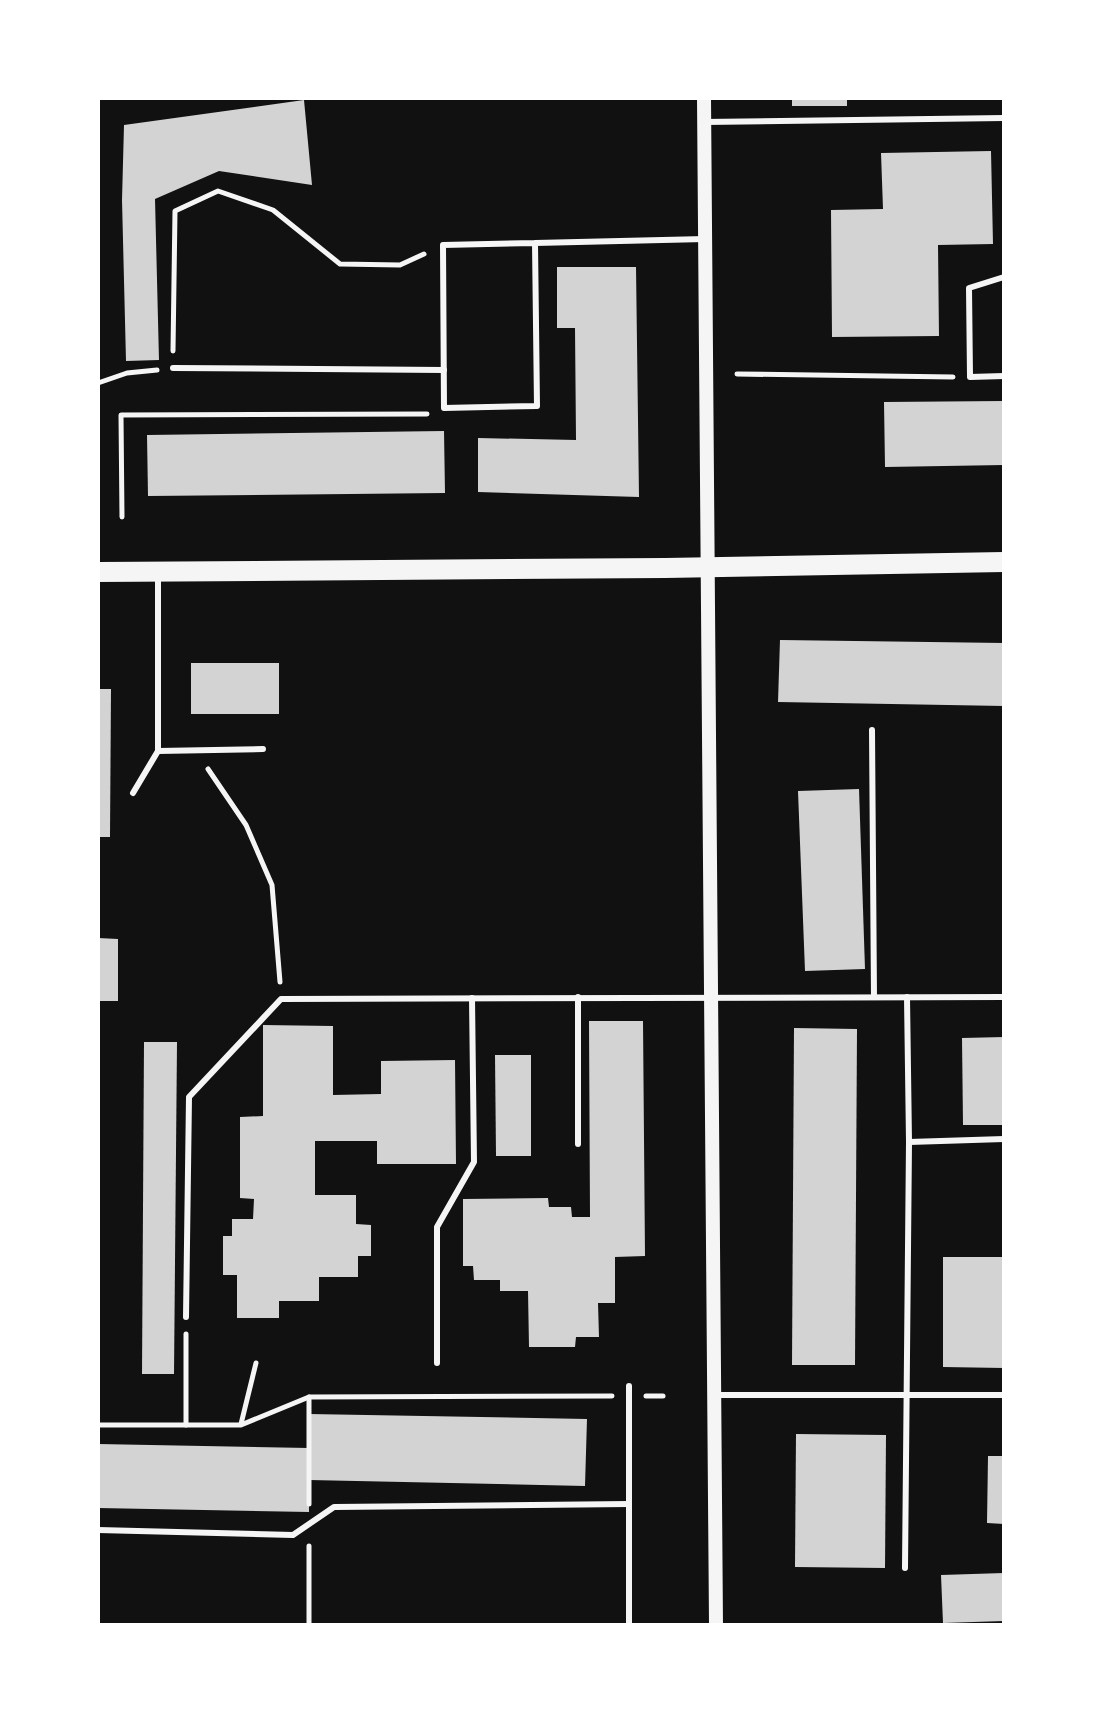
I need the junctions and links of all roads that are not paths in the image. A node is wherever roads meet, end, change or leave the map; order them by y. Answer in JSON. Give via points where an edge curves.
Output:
{"nodes":[{"id":1,"x":704,"y":98,"type":"edge"},
{"id":2,"x":1004,"y":118,"type":"edge"},
{"id":3,"x":704,"y":122,"type":"junction"},
{"id":4,"x":705,"y":239,"type":"junction"},
{"id":5,"x":535,"y":243,"type":"junction"},
{"id":6,"x":1004,"y":277,"type":"edge"},
{"id":7,"x":173,"y":368,"type":"road end"},
{"id":8,"x":444,"y":370,"type":"junction"},
{"id":9,"x":1004,"y":376,"type":"edge"},
{"id":10,"x":1004,"y":562,"type":"edge"},
{"id":11,"x":708,"y":567,"type":"junction"},
{"id":12,"x":158,"y":571,"type":"junction"},
{"id":13,"x":98,"y":572,"type":"edge"},
{"id":14,"x":872,"y":730,"type":"dead end"},
{"id":15,"x":263,"y":749,"type":"dead end"},
{"id":16,"x":158,"y":751,"type":"junction"},
{"id":17,"x":133,"y":793,"type":"dead end"},
{"id":18,"x":578,"y":997,"type":"junction"},
{"id":19,"x":711,"y":997,"type":"junction"},
{"id":20,"x":874,"y":997,"type":"junction"},
{"id":21,"x":907,"y":997,"type":"junction"},
{"id":22,"x":1004,"y":997,"type":"edge"},
{"id":23,"x":472,"y":998,"type":"junction"},
{"id":24,"x":1004,"y":1139,"type":"edge"},
{"id":25,"x":909,"y":1142,"type":"junction"},
{"id":26,"x":578,"y":1144,"type":"dead end"},
{"id":27,"x":186,"y":1317,"type":"road end"},
{"id":28,"x":437,"y":1363,"type":"dead end"},
{"id":29,"x":629,"y":1386,"type":"dead end"},
{"id":30,"x":714,"y":1395,"type":"junction"},
{"id":31,"x":907,"y":1395,"type":"junction"},
{"id":32,"x":1004,"y":1395,"type":"edge"},
{"id":33,"x":629,"y":1504,"type":"junction"},
{"id":34,"x":98,"y":1530,"type":"edge"},
{"id":35,"x":905,"y":1568,"type":"dead end"},
{"id":36,"x":629,"y":1625,"type":"edge"},
{"id":37,"x":716,"y":1625,"type":"edge"}],
"edges":[{"from":1,"to":3,"type":"street"},
{"from":2,"to":3,"type":"lane"},
{"from":3,"to":4,"type":"street"},
{"from":4,"to":5,"type":"lane"},
{"from":4,"to":11,"type":"street"},
{"from":5,"to":8,"type":"lane","via":[[443,245]]},
{"from":5,"to":8,"type":"lane","via":[[537,406],[444,408]]},
{"from":6,"to":9,"type":"lane","via":[[969,288],[970,377]]},
{"from":7,"to":8,"type":"lane"},
{"from":10,"to":11,"type":"main road"},
{"from":11,"to":12,"type":"main road"},
{"from":11,"to":19,"type":"street"},
{"from":12,"to":13,"type":"main road"},
{"from":12,"to":16,"type":"lane"},
{"from":14,"to":20,"type":"lane"},
{"from":15,"to":16,"type":"lane"},
{"from":16,"to":17,"type":"lane"},
{"from":18,"to":19,"type":"lane"},
{"from":18,"to":23,"type":"lane"},
{"from":18,"to":26,"type":"lane"},
{"from":19,"to":20,"type":"lane"},
{"from":19,"to":30,"type":"street"},
{"from":20,"to":21,"type":"lane"},
{"from":21,"to":22,"type":"lane"},
{"from":21,"to":25,"type":"lane"},
{"from":23,"to":27,"type":"lane","via":[[281,999],[189,1097]]},
{"from":23,"to":28,"type":"lane","via":[[474,1162],[437,1227]]},
{"from":24,"to":25,"type":"lane"},
{"from":25,"to":31,"type":"lane"},
{"from":29,"to":33,"type":"lane"},
{"from":30,"to":31,"type":"lane"},
{"from":30,"to":37,"type":"street"},
{"from":31,"to":32,"type":"lane"},
{"from":31,"to":35,"type":"lane"},
{"from":33,"to":34,"type":"lane","via":[[334,1507],[293,1535]]},
{"from":33,"to":36,"type":"lane"}]}
